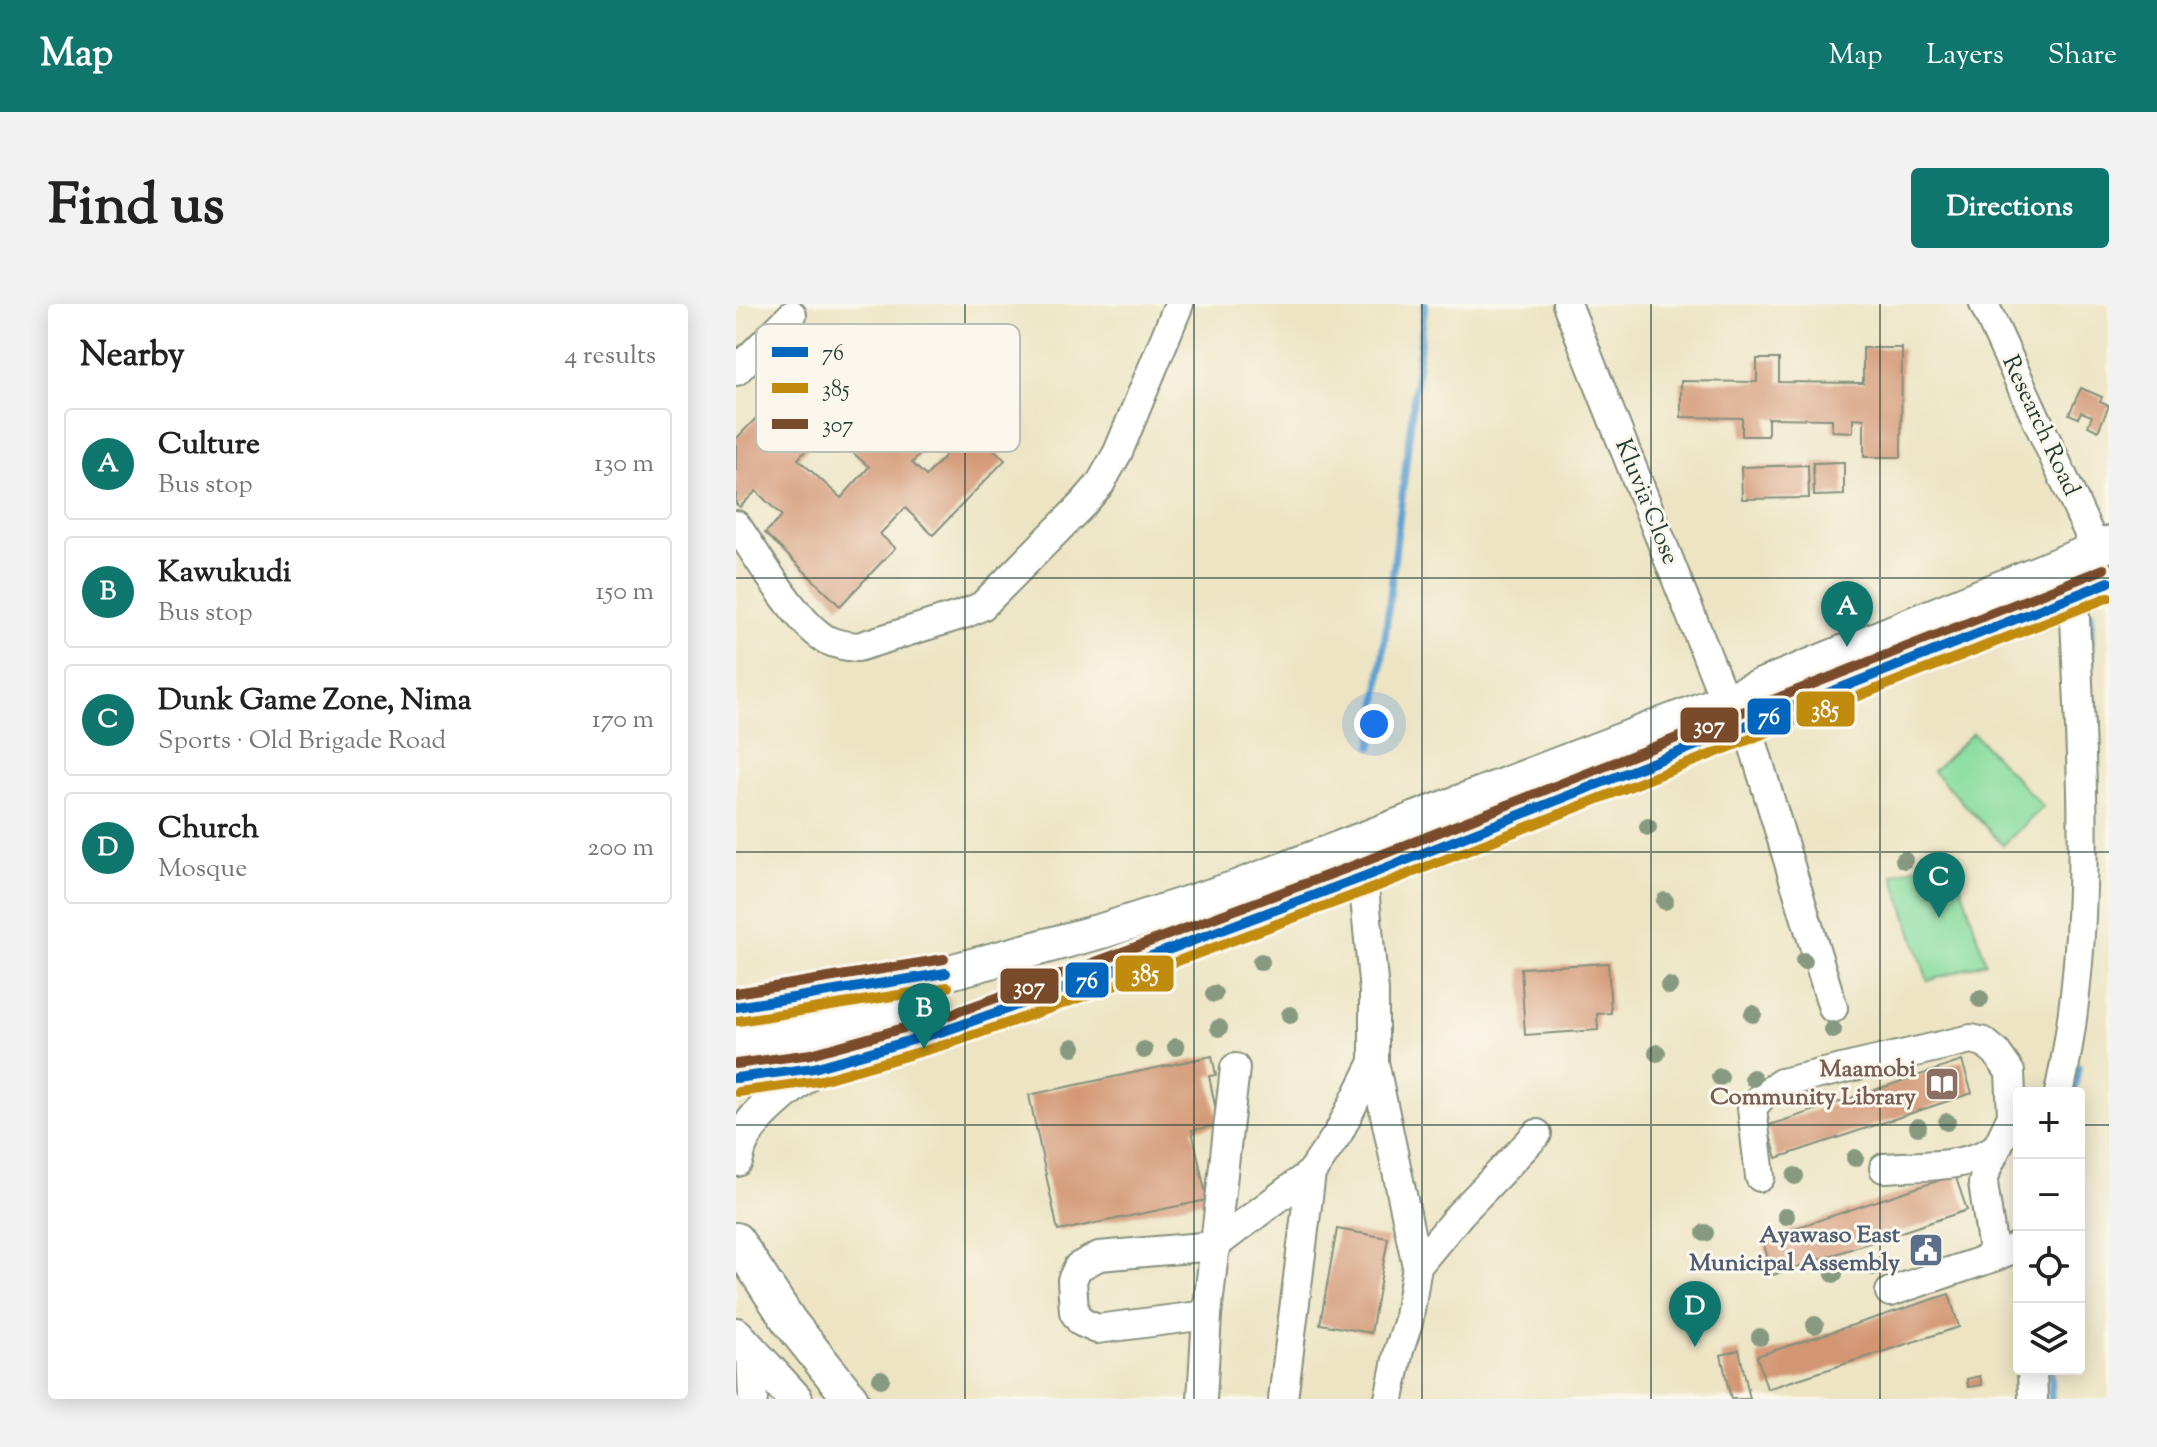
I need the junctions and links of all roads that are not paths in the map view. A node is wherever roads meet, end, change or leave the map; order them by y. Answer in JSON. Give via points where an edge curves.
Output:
{"nodes":[{"id":1,"x":1179,"y":304,"type":"edge"},
{"id":2,"x":1984,"y":304,"type":"edge"},
{"id":3,"x":1574,"y":306,"type":"edge"},
{"id":4,"x":792,"y":315,"type":"dead end"},
{"id":5,"x":783,"y":324,"type":"edge"},
{"id":6,"x":756,"y":351,"type":"edge"},
{"id":7,"x":736,"y":371,"type":"edge"},
{"id":8,"x":736,"y":525,"type":"edge"},
{"id":9,"x":2103,"y":546,"type":"edge"},
{"id":10,"x":2109,"y":582,"type":"edge"},
{"id":11,"x":2074,"y":596,"type":"junction"},
{"id":12,"x":1736,"y":712,"type":"junction"},
{"id":13,"x":1363,"y":877,"type":"junction"},
{"id":14,"x":946,"y":973,"type":"junction"},
{"id":15,"x":736,"y":1007,"type":"edge"},
{"id":16,"x":1833,"y":1008,"type":"dead end"},
{"id":17,"x":736,"y":1044,"type":"edge"},
{"id":18,"x":1374,"y":1062,"type":"junction"},
{"id":19,"x":814,"y":1068,"type":"junction"},
{"id":20,"x":1235,"y":1068,"type":"dead end"},
{"id":21,"x":736,"y":1078,"type":"edge"},
{"id":22,"x":2060,"y":1087,"type":"edge"},
{"id":23,"x":2013,"y":1099,"type":"edge"},
{"id":24,"x":2013,"y":1120,"type":"edge"},
{"id":25,"x":1537,"y":1134,"type":"dead end"},
{"id":26,"x":1997,"y":1147,"type":"junction"},
{"id":27,"x":736,"y":1159,"type":"edge"},
{"id":28,"x":1884,"y":1168,"type":"dead end"},
{"id":29,"x":1311,"y":1173,"type":"junction"},
{"id":30,"x":1760,"y":1177,"type":"dead end"},
{"id":31,"x":737,"y":1233,"type":"edge"},
{"id":32,"x":1214,"y":1246,"type":"junction"},
{"id":33,"x":2006,"y":1251,"type":"edge"},
{"id":34,"x":1417,"y":1266,"type":"junction"},
{"id":35,"x":736,"y":1284,"type":"edge"},
{"id":36,"x":1890,"y":1292,"type":"dead end"},
{"id":37,"x":1207,"y":1315,"type":"junction"},
{"id":38,"x":789,"y":1321,"type":"junction"},
{"id":39,"x":744,"y":1344,"type":"edge"},
{"id":40,"x":2032,"y":1375,"type":"edge"},
{"id":41,"x":753,"y":1399,"type":"edge"},
{"id":42,"x":795,"y":1399,"type":"edge"},
{"id":43,"x":851,"y":1399,"type":"edge"},
{"id":44,"x":1202,"y":1399,"type":"edge"},
{"id":45,"x":1283,"y":1399,"type":"edge"},
{"id":46,"x":1389,"y":1399,"type":"edge"},
{"id":47,"x":2033,"y":1399,"type":"edge"}],
"edges":[{"from":1,"to":8,"type":"street","via":[[1100,484],[982,606],[858,647],[841,646],[805,623]]},
{"from":2,"to":9,"type":"street","name":"Research Road"},
{"from":3,"to":12,"type":"street","name":"Kluvia Close"},
{"from":4,"to":5,"type":"street"},
{"from":6,"to":7,"type":"street"},
{"from":9,"to":12,"type":"main road"},
{"from":10,"to":11,"type":"main road"},
{"from":11,"to":12,"type":"main road"},
{"from":11,"to":22,"type":"street","via":[[2082,783],[2081,935]]},
{"from":12,"to":13,"type":"main road"},
{"from":12,"to":14,"type":"main road","via":[[1236,888]]},
{"from":12,"to":16,"type":"street","name":"Kluvia Close"},
{"from":13,"to":18,"type":"street","via":[[1374,992]]},
{"from":13,"to":19,"type":"main road","via":[[947,1030]]},
{"from":14,"to":15,"type":"main road"},
{"from":14,"to":17,"type":"main road","via":[[894,1005]]},
{"from":18,"to":29,"type":"street","via":[[1339,1132]]},
{"from":18,"to":34,"type":"street"},
{"from":19,"to":21,"type":"main road"},
{"from":19,"to":27,"type":"main road","via":[[762,1113],[746,1132]]},
{"from":20,"to":32,"type":"street"},
{"from":23,"to":30,"type":"street","via":[[2010,1072],[1996,1052],[1971,1039],[1781,1083],[1752,1108]]},
{"from":24,"to":26,"type":"street"},
{"from":25,"to":34,"type":"street"},
{"from":26,"to":28,"type":"street","via":[[1985,1156]]},
{"from":26,"to":33,"type":"street","via":[[1983,1183]]},
{"from":29,"to":32,"type":"street"},
{"from":29,"to":45,"type":"street"},
{"from":31,"to":38,"type":"main road"},
{"from":32,"to":37,"type":"street"},
{"from":32,"to":37,"type":"street","via":[[1099,1256],[1078,1267],[1072,1280],[1074,1312],[1097,1329]]},
{"from":33,"to":36,"type":"street"},
{"from":34,"to":46,"type":"street"},
{"from":35,"to":38,"type":"main road"},
{"from":37,"to":44,"type":"street"},
{"from":38,"to":43,"type":"main road"},
{"from":39,"to":41,"type":"street"},
{"from":39,"to":42,"type":"main road"},
{"from":40,"to":47,"type":"street"}]}
